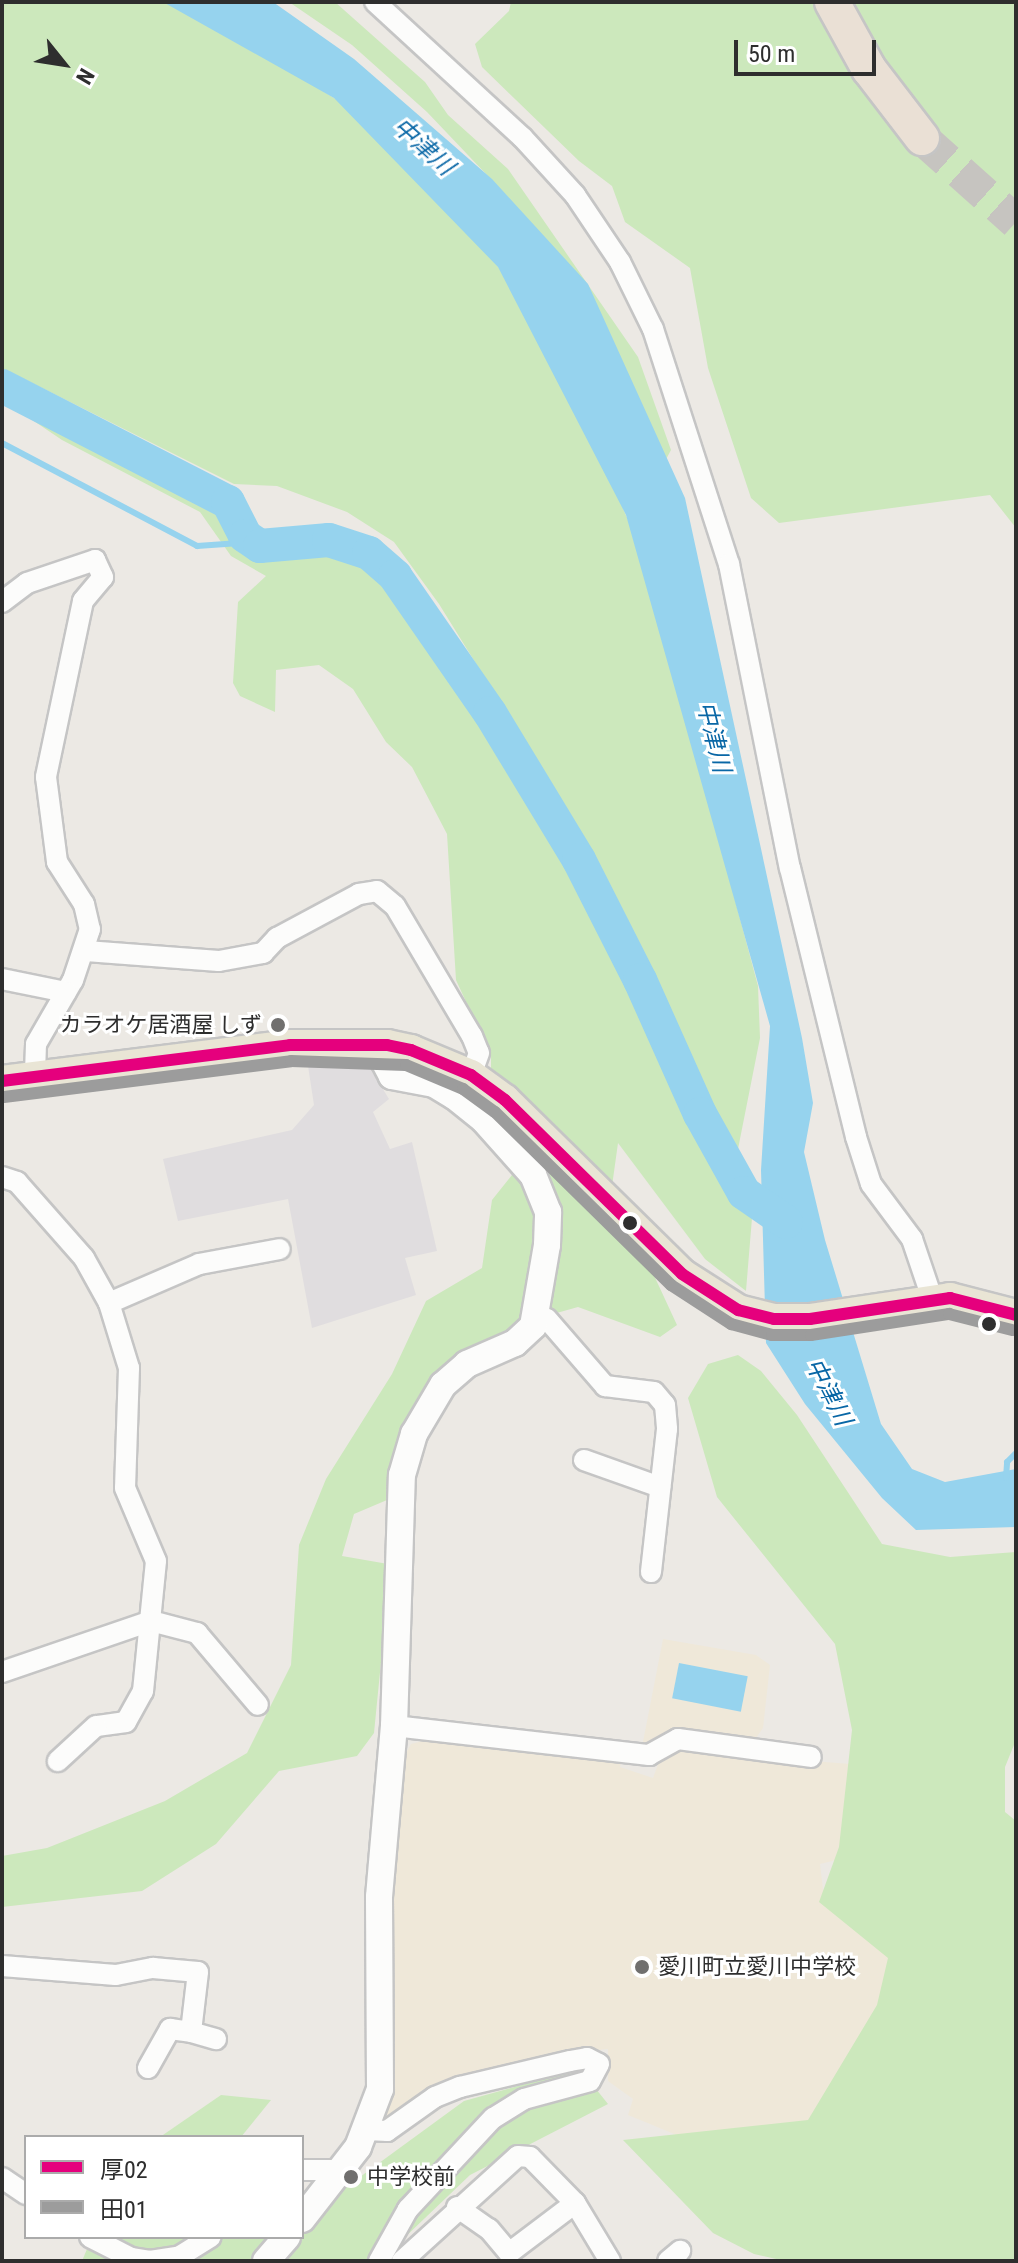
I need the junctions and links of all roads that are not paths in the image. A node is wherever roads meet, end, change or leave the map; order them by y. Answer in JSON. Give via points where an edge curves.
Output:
{"nodes":[{"id":1,"x":375,"y":2,"type":"edge"},
{"id":2,"x":832,"y":2,"type":"edge"},
{"id":3,"x":922,"y":138,"type":"tunnel mouth"},
{"id":4,"x":2,"y":602,"type":"edge"},
{"id":5,"x":86,"y":951,"type":"junction"},
{"id":6,"x":2,"y":979,"type":"edge"},
{"id":7,"x":66,"y":992,"type":"junction"},
{"id":8,"x":387,"y":1045,"type":"junction"},
{"id":9,"x":471,"y":1075,"type":"junction"},
{"id":10,"x":35,"y":1077,"type":"junction"},
{"id":11,"x":2,"y":1081,"type":"edge"},
{"id":12,"x":2,"y":1177,"type":"edge"},
{"id":13,"x":280,"y":1249,"type":"dead end"},
{"id":14,"x":920,"y":1300,"type":"junction"},
{"id":15,"x":109,"y":1303,"type":"junction"},
{"id":16,"x":1016,"y":1315,"type":"edge"},
{"id":17,"x":537,"y":1316,"type":"junction"},
{"id":18,"x":584,"y":1460,"type":"dead end"},
{"id":19,"x":660,"y":1487,"type":"junction"},
{"id":20,"x":651,"y":1572,"type":"dead end"},
{"id":21,"x":151,"y":1621,"type":"junction"},
{"id":22,"x":2,"y":1672,"type":"edge"},
{"id":23,"x":258,"y":1705,"type":"dead end"},
{"id":24,"x":394,"y":1726,"type":"junction"},
{"id":25,"x":811,"y":1757,"type":"dead end"},
{"id":26,"x":58,"y":1761,"type":"dead end"},
{"id":27,"x":2,"y":1966,"type":"edge"},
{"id":28,"x":191,"y":2032,"type":"junction"},
{"id":29,"x":216,"y":2039,"type":"dead end"},
{"id":30,"x":148,"y":2068,"type":"dead end"},
{"id":31,"x":368,"y":2130,"type":"junction"},
{"id":32,"x":304,"y":2170,"type":"edge"},
{"id":33,"x":342,"y":2170,"type":"junction"},
{"id":34,"x":2,"y":2178,"type":"edge"},
{"id":35,"x":24,"y":2193,"type":"edge"},
{"id":36,"x":575,"y":2203,"type":"junction"},
{"id":37,"x":457,"y":2207,"type":"junction"},
{"id":38,"x":304,"y":2217,"type":"edge"},
{"id":39,"x":94,"y":2239,"type":"edge"},
{"id":40,"x":208,"y":2239,"type":"edge"},
{"id":41,"x":285,"y":2239,"type":"edge"},
{"id":42,"x":266,"y":2261,"type":"edge"},
{"id":43,"x":379,"y":2261,"type":"edge"},
{"id":44,"x":402,"y":2261,"type":"edge"},
{"id":45,"x":610,"y":2261,"type":"edge"}],
"edges":[{"from":1,"to":14,"type":"street","via":[[538,152],[575,195],[620,262],[653,329],[729,564],[790,868],[856,1137],[871,1184],[912,1239]]},
{"from":2,"to":3,"type":"highway","via":[[869,69]]},
{"from":4,"to":5,"type":"street","via":[[27,583],[95,560],[103,577],[83,601],[46,777],[57,862],[90,922]]},
{"from":5,"to":7,"type":"street"},
{"from":5,"to":9,"type":"street","via":[[219,961],[263,953],[277,938],[359,894],[377,891],[395,906],[472,1036],[479,1053]]},
{"from":6,"to":7,"type":"street"},
{"from":7,"to":10,"type":"street","via":[[36,1044]]},
{"from":8,"to":9,"type":"main road","via":[[433,1056]]},
{"from":8,"to":10,"type":"main road","via":[[290,1045]]},
{"from":8,"to":17,"type":"street","via":[[384,1061],[392,1076],[434,1084],[454,1096],[493,1129],[540,1187],[548,1223]]},
{"from":9,"to":14,"type":"main road","via":[[515,1109],[682,1274],[738,1310],[799,1319]]},
{"from":10,"to":11,"type":"main road"},
{"from":12,"to":15,"type":"street","via":[[17,1182],[84,1258]]},
{"from":13,"to":15,"type":"street","via":[[199,1264]]},
{"from":14,"to":16,"type":"main road","via":[[961,1299]]},
{"from":15,"to":21,"type":"street","via":[[129,1368],[125,1488],[156,1561]]},
{"from":17,"to":19,"type":"street","via":[[547,1319],[605,1386],[654,1392],[665,1405]]},
{"from":17,"to":24,"type":"street","via":[[515,1343],[454,1373],[414,1434],[401,1484]]},
{"from":18,"to":19,"type":"street"},
{"from":19,"to":20,"type":"street"},
{"from":21,"to":22,"type":"street"},
{"from":21,"to":23,"type":"street","via":[[197,1633]]},
{"from":21,"to":26,"type":"street","via":[[143,1691],[126,1722],[96,1726]]},
{"from":24,"to":25,"type":"street","via":[[649,1755],[678,1739]]},
{"from":24,"to":31,"type":"street","via":[[379,1897],[380,2089]]},
{"from":27,"to":28,"type":"street","via":[[116,1975],[153,1968],[198,1972]]},
{"from":28,"to":29,"type":"street"},
{"from":28,"to":30,"type":"street","via":[[170,2029]]},
{"from":31,"to":33,"type":"street"},
{"from":31,"to":43,"type":"street","via":[[387,2131],[435,2097],[460,2087],[587,2058],[599,2064],[590,2081],[524,2099],[493,2118],[408,2209]]},
{"from":32,"to":33,"type":"street"},
{"from":33,"to":38,"type":"street"},
{"from":34,"to":35,"type":"street"},
{"from":36,"to":37,"type":"street","via":[[509,2253],[489,2229]]},
{"from":36,"to":37,"type":"street","via":[[530,2157],[518,2156]]},
{"from":36,"to":45,"type":"street"},
{"from":37,"to":44,"type":"street"},
{"from":39,"to":40,"type":"street","via":[[121,2254],[150,2261],[180,2256]]},
{"from":41,"to":42,"type":"street"}]}
